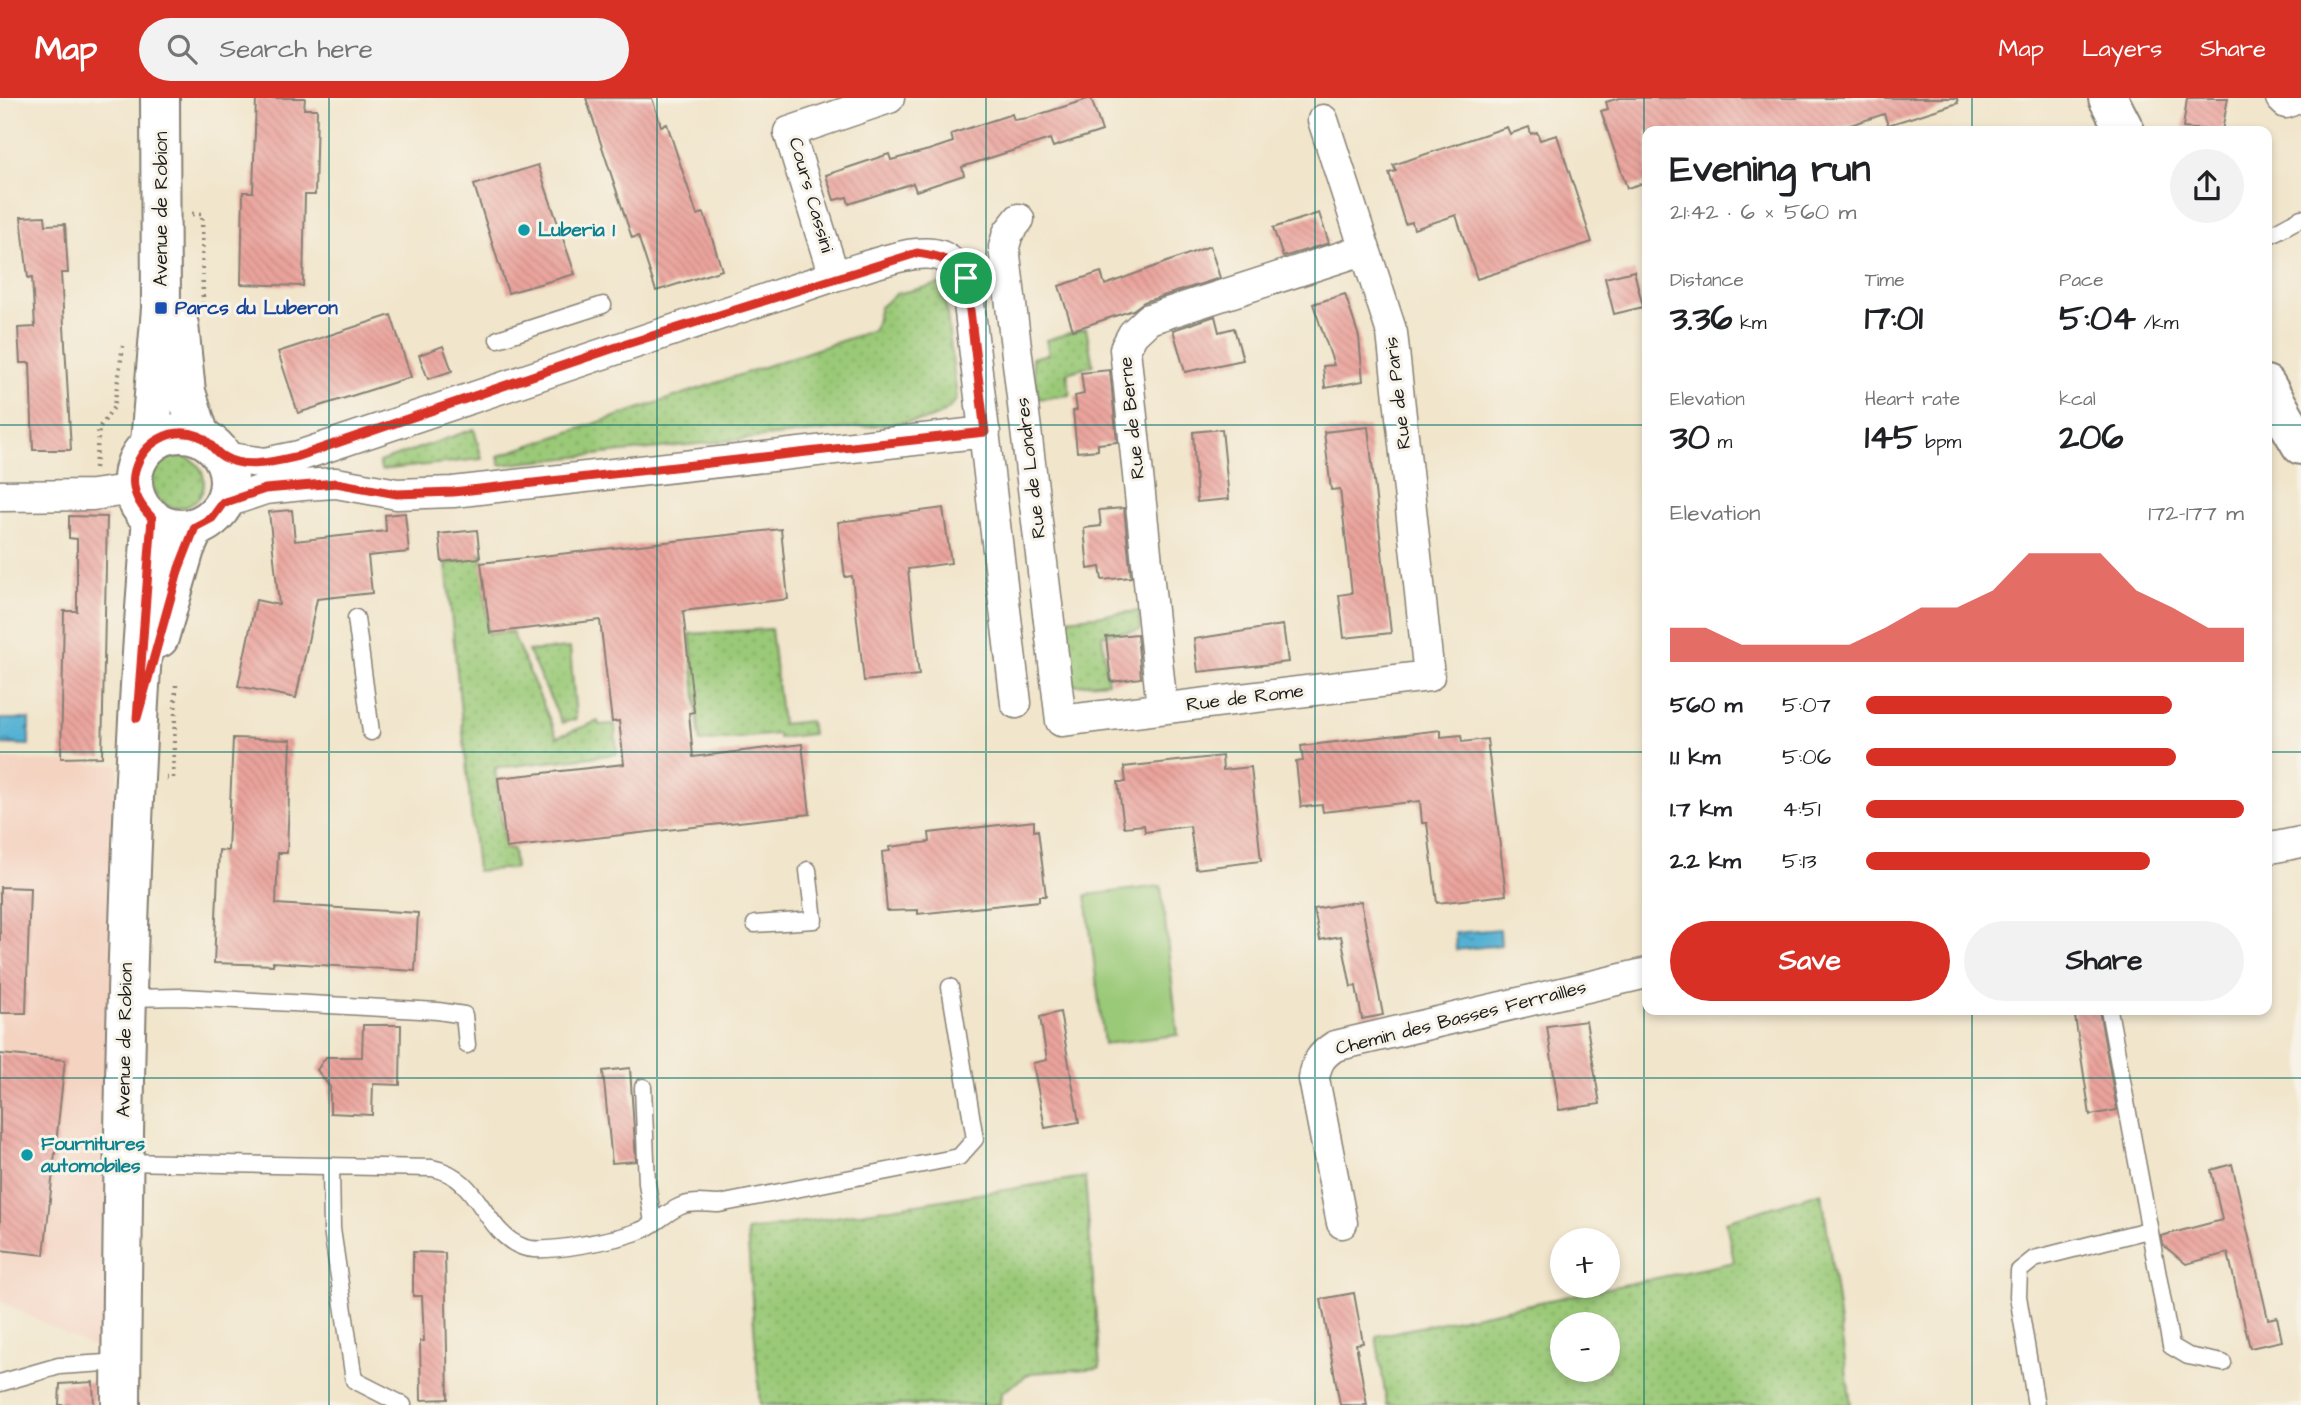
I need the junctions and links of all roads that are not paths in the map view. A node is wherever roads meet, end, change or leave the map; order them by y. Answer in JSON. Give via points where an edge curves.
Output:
{"nodes":[{"id":1,"x":160,"y":98,"type":"edge"},
{"id":2,"x":175,"y":98,"type":"edge"},
{"id":3,"x":889,"y":98,"type":"edge"},
{"id":4,"x":2108,"y":98,"type":"edge"},
{"id":5,"x":2281,"y":98,"type":"edge"},
{"id":6,"x":2297,"y":98,"type":"edge"},
{"id":7,"x":1323,"y":120,"type":"dead end"},
{"id":8,"x":2122,"y":126,"type":"edge"},
{"id":9,"x":2301,"y":218,"type":"edge"},
{"id":10,"x":1019,"y":219,"type":"dead end"},
{"id":11,"x":2272,"y":234,"type":"edge"},
{"id":12,"x":1363,"y":250,"type":"junction"},
{"id":13,"x":834,"y":276,"type":"junction"},
{"id":14,"x":603,"y":304,"type":"dead end"},
{"id":15,"x":498,"y":339,"type":"dead end"},
{"id":16,"x":2272,"y":395,"type":"edge"},
{"id":17,"x":985,"y":432,"type":"junction"},
{"id":18,"x":150,"y":444,"type":"junction"},
{"id":19,"x":2301,"y":445,"type":"edge"},
{"id":20,"x":211,"y":447,"type":"junction"},
{"id":21,"x":0,"y":496,"type":"edge"},
{"id":22,"x":143,"y":503,"type":"junction"},
{"id":23,"x":209,"y":515,"type":"junction"},
{"id":24,"x":356,"y":618,"type":"dead end"},
{"id":25,"x":1430,"y":676,"type":"joint"},
{"id":26,"x":1016,"y":704,"type":"dead end"},
{"id":27,"x":1162,"y":708,"type":"junction"},
{"id":28,"x":137,"y":718,"type":"junction"},
{"id":29,"x":1061,"y":721,"type":"joint"},
{"id":30,"x":370,"y":732,"type":"dead end"},
{"id":31,"x":2301,"y":842,"type":"edge"},
{"id":32,"x":2272,"y":848,"type":"edge"},
{"id":33,"x":808,"y":870,"type":"dead end"},
{"id":34,"x":755,"y":924,"type":"dead end"},
{"id":35,"x":1642,"y":975,"type":"edge"},
{"id":36,"x":950,"y":987,"type":"dead end"},
{"id":37,"x":126,"y":998,"type":"junction"},
{"id":38,"x":2110,"y":1015,"type":"edge"},
{"id":39,"x":467,"y":1045,"type":"dead end"},
{"id":40,"x":643,"y":1087,"type":"dead end"},
{"id":41,"x":123,"y":1162,"type":"junction"},
{"id":42,"x":331,"y":1166,"type":"junction"},
{"id":43,"x":653,"y":1223,"type":"junction"},
{"id":44,"x":1342,"y":1223,"type":"dead end"},
{"id":45,"x":2148,"y":1230,"type":"junction"},
{"id":46,"x":121,"y":1362,"type":"junction"},
{"id":47,"x":2223,"y":1363,"type":"dead end"},
{"id":48,"x":0,"y":1383,"type":"edge"},
{"id":49,"x":121,"y":1405,"type":"edge"},
{"id":50,"x":403,"y":1405,"type":"edge"},
{"id":51,"x":2036,"y":1405,"type":"edge"}],
"edges":[{"from":1,"to":18,"type":"main road","name":"Avenue de Robion","via":[[162,308]]},
{"from":2,"to":20,"type":"main road","name":"Avenue de Robion","via":[[180,346],[186,392]]},
{"from":3,"to":13,"type":"street","name":"Cours Cassini","via":[[789,132]]},
{"from":4,"to":8,"type":"main road"},
{"from":5,"to":6,"type":"street","via":[[2286,103]]},
{"from":7,"to":12,"type":"street","name":"Rue de Paris"},
{"from":9,"to":11,"type":"lane"},
{"from":10,"to":29,"type":"street","name":"Rue de Londres","via":[[1004,247]]},
{"from":12,"to":25,"type":"street","name":"Rue de Paris","via":[[1392,332]]},
{"from":12,"to":27,"type":"street","name":"Rue de Berne","via":[[1149,319],[1125,349]]},
{"from":13,"to":17,"type":"street","via":[[917,253],[953,263],[966,278]]},
{"from":13,"to":20,"type":"street","via":[[299,456],[265,463]]},
{"from":14,"to":15,"type":"lane"},
{"from":16,"to":19,"type":"main road"},
{"from":17,"to":23,"type":"street","via":[[453,492],[397,494],[336,483],[265,489]]},
{"from":17,"to":26,"type":"street"},
{"from":18,"to":20,"type":"main road","via":[[174,434]]},
{"from":18,"to":22,"type":"main road","via":[[137,465]]},
{"from":20,"to":23,"type":"main road","via":[[229,472],[229,488]]},
{"from":21,"to":22,"type":"street","via":[[93,495]]},
{"from":22,"to":23,"type":"main road","via":[[172,527]]},
{"from":22,"to":28,"type":"main road","name":"Avenue de Robion"},
{"from":23,"to":28,"type":"main road","name":"Avenue de Robion","via":[[179,568]]},
{"from":24,"to":30,"type":"lane"},
{"from":25,"to":27,"type":"street","name":"Rue de Rome"},
{"from":27,"to":29,"type":"street","name":"Rue de Rome"},
{"from":28,"to":37,"type":"main road","name":"Avenue de Robion"},
{"from":31,"to":32,"type":"street"},
{"from":33,"to":34,"type":"lane","via":[[814,920]]},
{"from":35,"to":44,"type":"street","name":"Chemin des Basses Ferrailles","via":[[1335,1046],[1323,1054],[1314,1080]]},
{"from":36,"to":43,"type":"lane","via":[[975,1139],[959,1157],[719,1204],[683,1205]]},
{"from":37,"to":39,"type":"lane","via":[[438,1011],[464,1016]]},
{"from":37,"to":41,"type":"main road","name":"Avenue de Robion"},
{"from":38,"to":45,"type":"lane"},
{"from":40,"to":43,"type":"lane","via":[[646,1184]]},
{"from":41,"to":42,"type":"lane"},
{"from":41,"to":46,"type":"main road","name":"Avenue de Robion"},
{"from":42,"to":43,"type":"lane","via":[[447,1171],[464,1182],[511,1242],[525,1248],[558,1248],[640,1231]]},
{"from":42,"to":50,"type":"lane","via":[[332,1229],[355,1380]]},
{"from":45,"to":47,"type":"lane","via":[[2171,1346],[2188,1356]]},
{"from":45,"to":51,"type":"lane","via":[[2034,1258],[2019,1270],[2018,1296]]},
{"from":46,"to":48,"type":"lane","via":[[59,1366]]},
{"from":46,"to":49,"type":"main road","name":"Avenue de Robion"}]}
